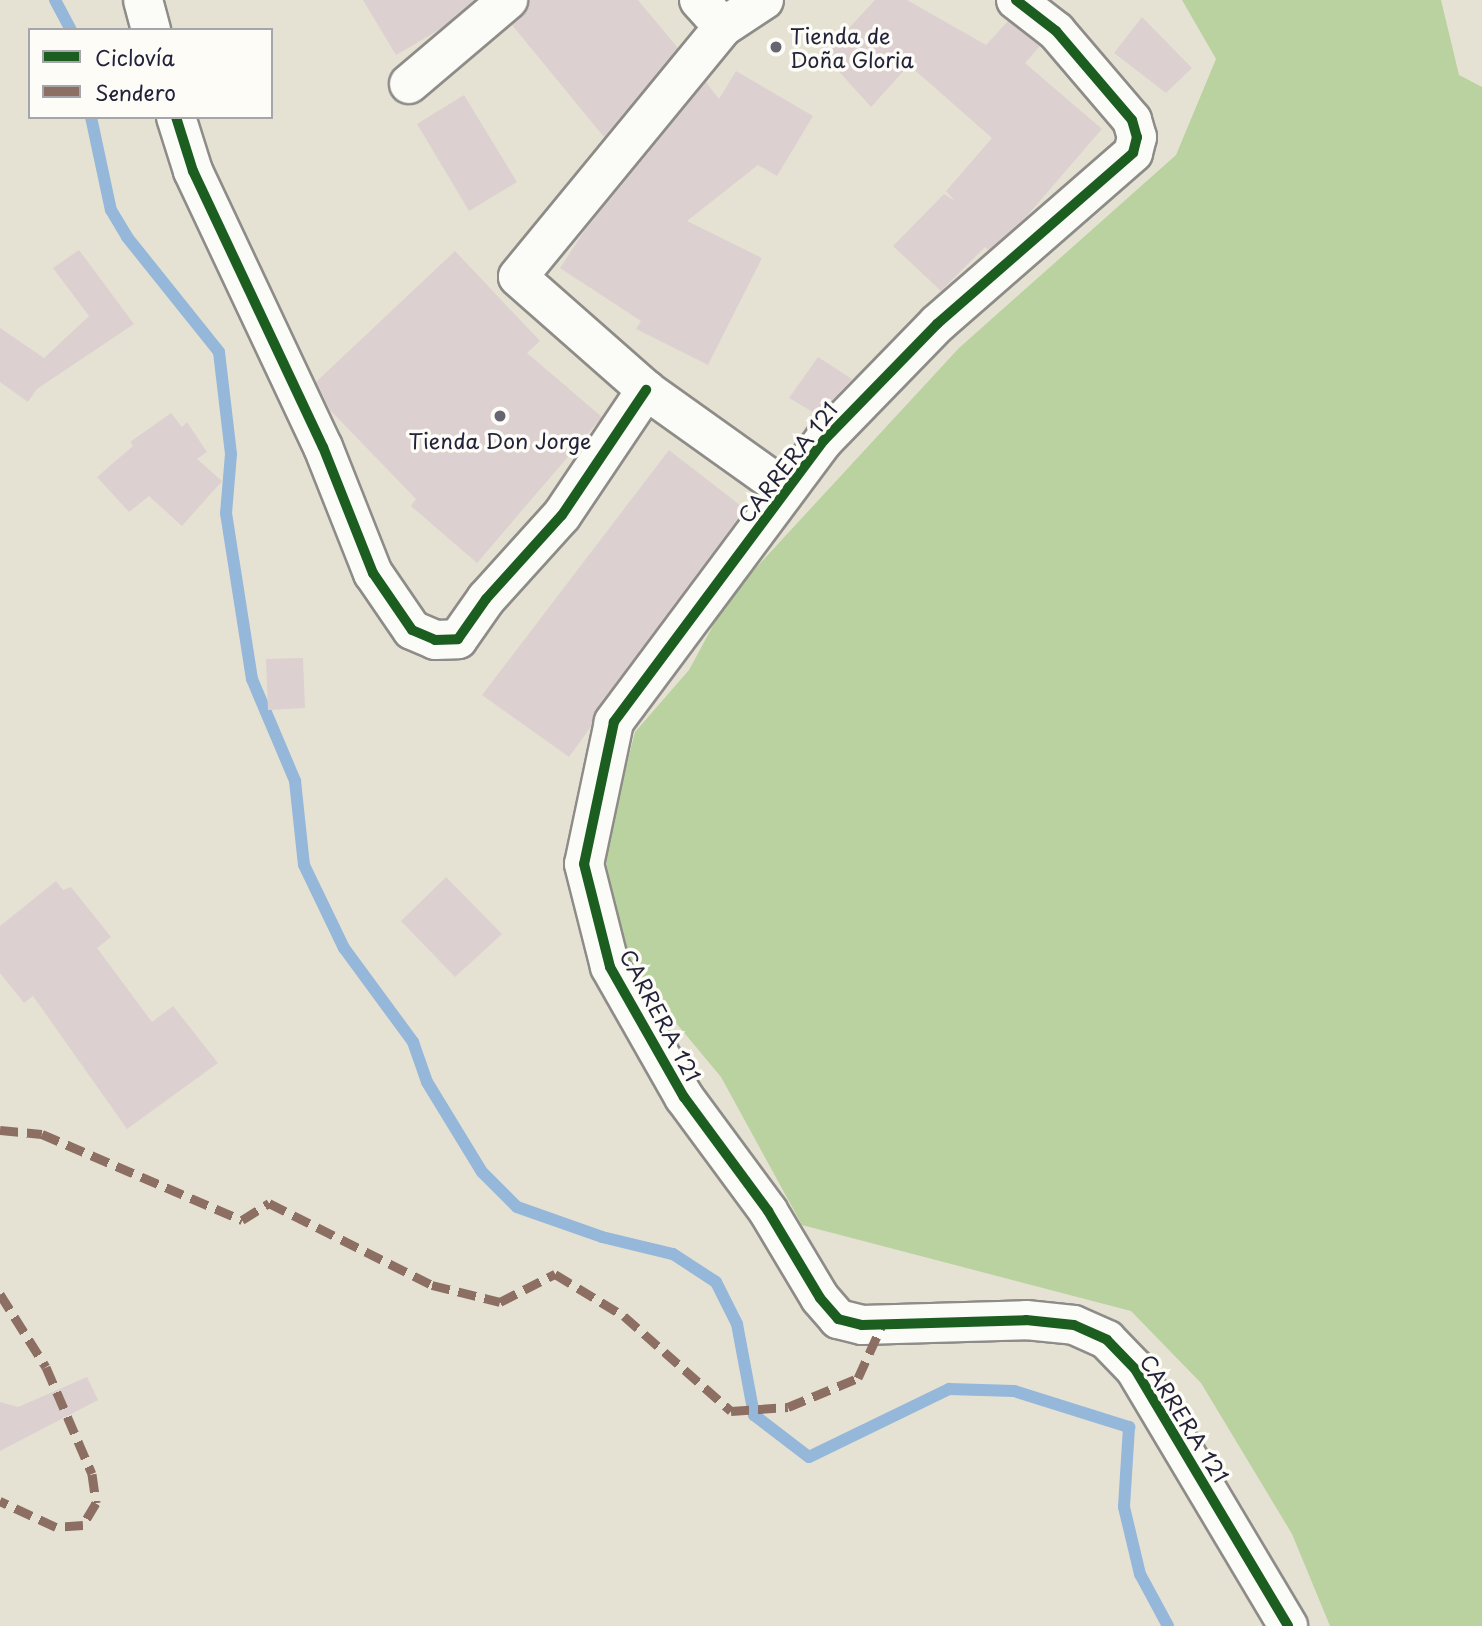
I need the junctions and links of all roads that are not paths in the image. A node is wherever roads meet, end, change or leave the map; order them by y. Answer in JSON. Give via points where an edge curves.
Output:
{"nodes":[{"id":1,"x":143,"y":0,"type":"edge"},
{"id":2,"x":508,"y":0,"type":"edge"},
{"id":3,"x":764,"y":0,"type":"edge"},
{"id":4,"x":1016,"y":0,"type":"edge"},
{"id":5,"x":711,"y":14,"type":"edge"},
{"id":6,"x":150,"y":28,"type":"edge"},
{"id":7,"x":409,"y":84,"type":"dead end"},
{"id":8,"x":177,"y":119,"type":"edge"},
{"id":9,"x":646,"y":390,"type":"junction"},
{"id":10,"x":786,"y":491,"type":"junction"},
{"id":11,"x":1288,"y":1626,"type":"edge"}],
"edges":[{"from":1,"to":6,"type":"street"},
{"from":2,"to":7,"type":"street"},
{"from":3,"to":5,"type":"street"},
{"from":4,"to":10,"type":"street","name":"CARRERA 121","via":[[1056,31],[1132,120],[1137,137],[1133,153],[937,324],[824,440]]},
{"from":5,"to":9,"type":"street","via":[[517,277]]},
{"from":8,"to":9,"type":"street","via":[[193,171],[323,447],[373,573],[412,630],[435,640],[457,639],[486,599],[562,515]]},
{"from":9,"to":10,"type":"street"},
{"from":10,"to":11,"type":"street","name":"CARRERA 121","via":[[614,722],[584,864],[610,968],[684,1097],[768,1211],[820,1298],[838,1319],[862,1325],[1026,1320],[1073,1325],[1107,1340],[1135,1369]]}]}
